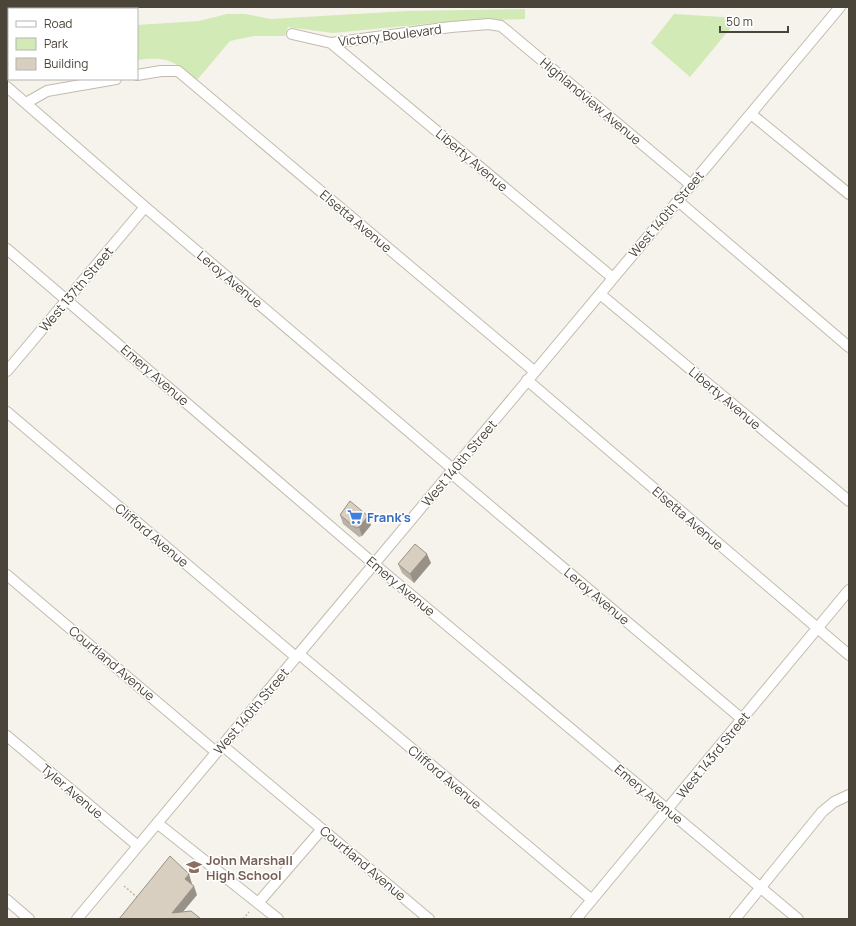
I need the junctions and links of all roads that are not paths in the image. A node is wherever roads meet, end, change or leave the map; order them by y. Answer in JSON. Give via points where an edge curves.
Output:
{"nodes":[{"id":1,"x":840,"y":7,"type":"edge"},
{"id":2,"x":489,"y":24,"type":"joint"},
{"id":3,"x":292,"y":34,"type":"dead end"},
{"id":4,"x":331,"y":43,"type":"junction"},
{"id":5,"x":138,"y":75,"type":"edge"},
{"id":6,"x":110,"y":80,"type":"edge"},
{"id":7,"x":7,"y":87,"type":"edge"},
{"id":8,"x":26,"y":103,"type":"junction"},
{"id":9,"x":751,"y":114,"type":"junction"},
{"id":10,"x":691,"y":185,"type":"junction"},
{"id":11,"x":849,"y":194,"type":"edge"},
{"id":12,"x":678,"y":201,"type":"junction"},
{"id":13,"x":145,"y":207,"type":"junction"},
{"id":14,"x":7,"y":249,"type":"edge"},
{"id":15,"x":613,"y":278,"type":"junction"},
{"id":16,"x":600,"y":294,"type":"junction"},
{"id":17,"x":68,"y":300,"type":"junction"},
{"id":18,"x":849,"y":347,"type":"edge"},
{"id":19,"x":7,"y":371,"type":"edge"},
{"id":20,"x":534,"y":371,"type":"junction"},
{"id":21,"x":527,"y":380,"type":"junction"},
{"id":22,"x":7,"y":412,"type":"edge"},
{"id":23,"x":452,"y":472,"type":"junction"},
{"id":24,"x":849,"y":501,"type":"edge"},
{"id":25,"x":374,"y":564,"type":"junction"},
{"id":26,"x":7,"y":575,"type":"edge"},
{"id":27,"x":849,"y":590,"type":"edge"},
{"id":28,"x":817,"y":629,"type":"junction"},
{"id":29,"x":849,"y":655,"type":"edge"},
{"id":30,"x":298,"y":656,"type":"junction"},
{"id":31,"x":742,"y":719,"type":"junction"},
{"id":32,"x":7,"y":736,"type":"edge"},
{"id":33,"x":219,"y":749,"type":"junction"},
{"id":34,"x":849,"y":795,"type":"edge"},
{"id":35,"x":668,"y":810,"type":"junction"},
{"id":36,"x":157,"y":823,"type":"junction"},
{"id":37,"x":322,"y":829,"type":"junction"},
{"id":38,"x":138,"y":846,"type":"junction"},
{"id":39,"x":760,"y":888,"type":"junction"},
{"id":40,"x":7,"y":900,"type":"edge"},
{"id":41,"x":592,"y":900,"type":"junction"},
{"id":42,"x":258,"y":903,"type":"junction"},
{"id":43,"x":29,"y":919,"type":"edge"},
{"id":44,"x":77,"y":919,"type":"edge"},
{"id":45,"x":278,"y":919,"type":"edge"},
{"id":46,"x":429,"y":919,"type":"edge"},
{"id":47,"x":576,"y":919,"type":"edge"},
{"id":48,"x":735,"y":919,"type":"edge"},
{"id":49,"x":798,"y":919,"type":"edge"}],
"edges":[{"from":1,"to":9,"type":"street","name":"West 140th Street"},
{"from":2,"to":4,"type":"street","name":"Victory Boulevard"},
{"from":2,"to":10,"type":"street","name":"Highlandview Avenue","via":[[501,26]]},
{"from":3,"to":4,"type":"street","name":"Victory Boulevard"},
{"from":4,"to":15,"type":"street","name":"Liberty Avenue"},
{"from":5,"to":20,"type":"street","name":"Elsetta Avenue","via":[[178,71]]},
{"from":6,"to":8,"type":"street","via":[[47,91]]},
{"from":7,"to":8,"type":"street","name":"Leroy Avenue"},
{"from":8,"to":13,"type":"street","name":"Leroy Avenue"},
{"from":9,"to":10,"type":"street","name":"West 140th Street"},
{"from":9,"to":11,"type":"street"},
{"from":10,"to":12,"type":"street","name":"West 140th Street"},
{"from":12,"to":15,"type":"street","name":"West 140th Street"},
{"from":12,"to":18,"type":"street"},
{"from":13,"to":17,"type":"street","name":"West 137th Street"},
{"from":13,"to":23,"type":"street","name":"Leroy Avenue"},
{"from":14,"to":17,"type":"street","name":"Emery Avenue"},
{"from":15,"to":16,"type":"street","name":"West 140th Street"},
{"from":16,"to":20,"type":"street","name":"West 140th Street"},
{"from":16,"to":24,"type":"street","name":"Liberty Avenue"},
{"from":17,"to":19,"type":"street","name":"West 137th Street"},
{"from":17,"to":25,"type":"street","name":"Emery Avenue"},
{"from":20,"to":21,"type":"street","name":"West 140th Street"},
{"from":21,"to":23,"type":"street","name":"West 140th Street"},
{"from":21,"to":28,"type":"street","name":"Elsetta Avenue"},
{"from":22,"to":30,"type":"street","name":"Clifford Avenue"},
{"from":23,"to":25,"type":"street","name":"West 140th Street"},
{"from":23,"to":31,"type":"street","name":"Leroy Avenue"},
{"from":25,"to":30,"type":"street","name":"West 140th Street"},
{"from":25,"to":35,"type":"street","name":"Emery Avenue"},
{"from":26,"to":33,"type":"street","name":"Courtland Avenue"},
{"from":27,"to":28,"type":"street","name":"West 143rd Street"},
{"from":28,"to":29,"type":"street","name":"Elsetta Avenue"},
{"from":28,"to":31,"type":"street","name":"West 143rd Street"},
{"from":30,"to":33,"type":"street","name":"West 140th Street"},
{"from":30,"to":41,"type":"street","name":"Clifford Avenue"},
{"from":31,"to":35,"type":"street","name":"West 143rd Street"},
{"from":32,"to":38,"type":"street","name":"Tyler Avenue"},
{"from":33,"to":36,"type":"street","name":"West 140th Street"},
{"from":33,"to":37,"type":"street","name":"Courtland Avenue"},
{"from":34,"to":39,"type":"street","via":[[834,802],[822,812]]},
{"from":35,"to":39,"type":"street","name":"Emery Avenue"},
{"from":35,"to":41,"type":"street","name":"West 143rd Street"},
{"from":36,"to":38,"type":"street","name":"West 140th Street"},
{"from":36,"to":42,"type":"street"},
{"from":37,"to":42,"type":"street"},
{"from":37,"to":46,"type":"street","name":"Courtland Avenue"},
{"from":38,"to":44,"type":"street","name":"West 140th Street"},
{"from":39,"to":48,"type":"street"},
{"from":39,"to":49,"type":"street","name":"Emery Avenue"},
{"from":40,"to":43,"type":"street"},
{"from":41,"to":47,"type":"street","name":"West 143rd Street"},
{"from":42,"to":45,"type":"street"}]}
